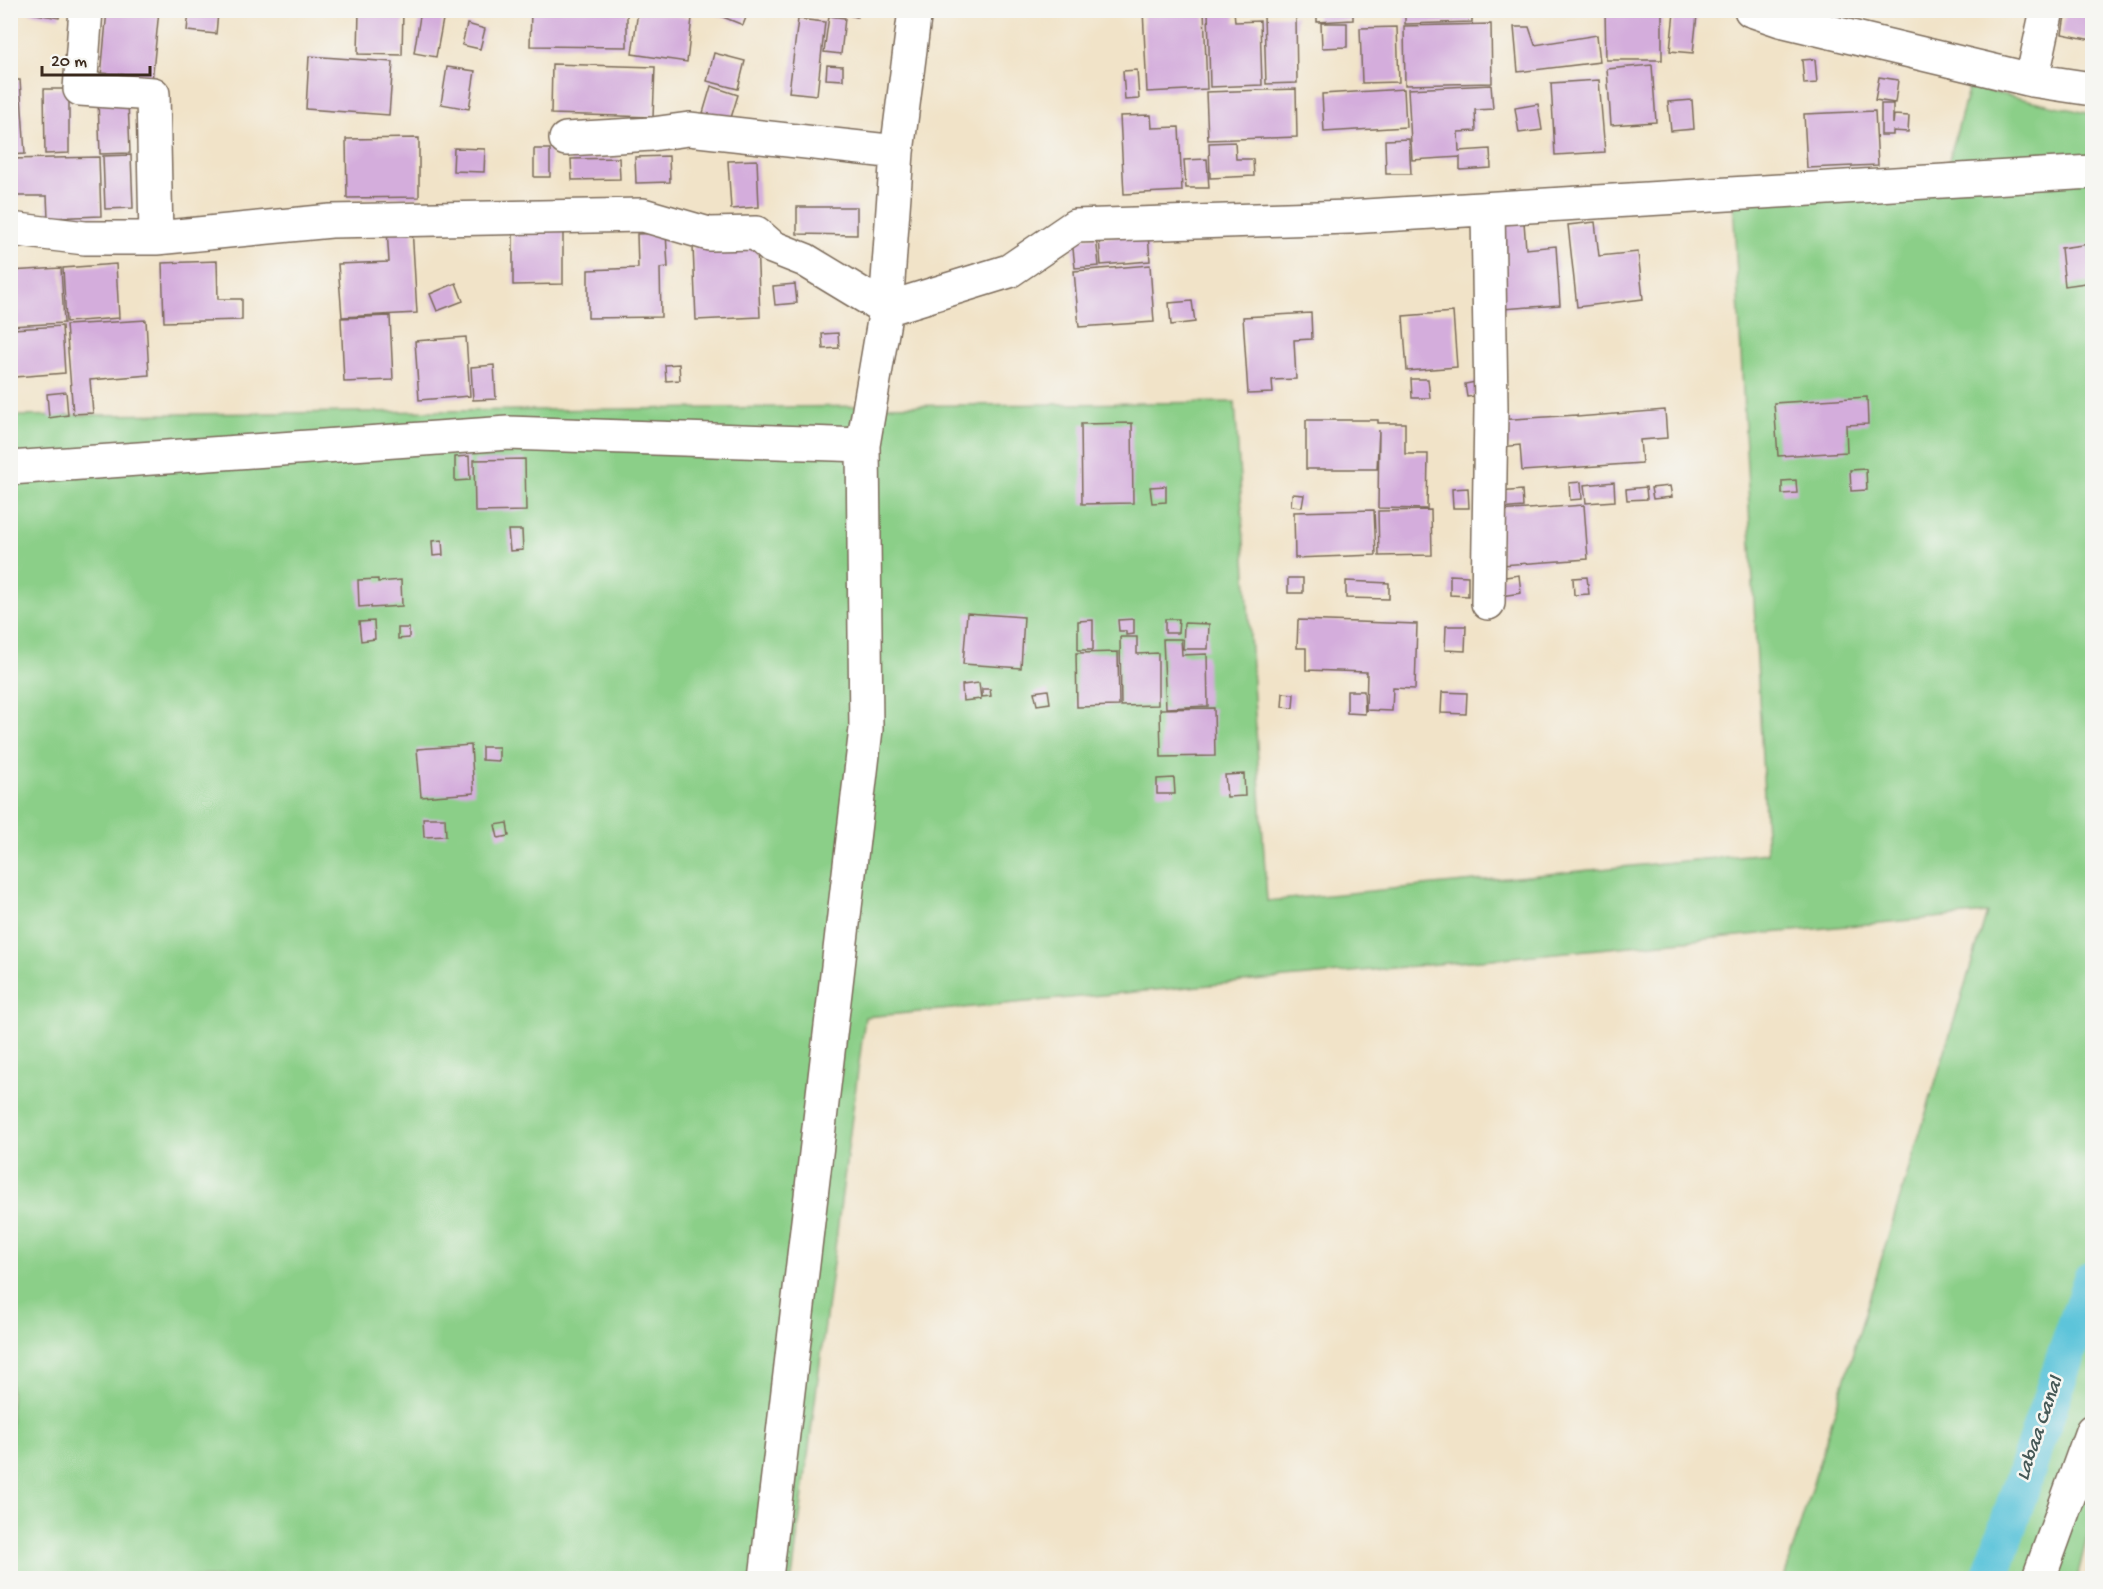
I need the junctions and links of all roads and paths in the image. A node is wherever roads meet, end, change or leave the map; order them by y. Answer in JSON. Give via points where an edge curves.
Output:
{"nodes":[{"id":1,"x":86,"y":10,"type":"edge"},
{"id":2,"x":915,"y":10,"type":"edge"},
{"id":3,"x":1751,"y":10,"type":"edge"},
{"id":4,"x":2047,"y":10,"type":"edge"},
{"id":5,"x":2032,"y":80,"type":"junction"},
{"id":6,"x":2092,"y":89,"type":"edge"},
{"id":7,"x":566,"y":139,"type":"dead end"},
{"id":8,"x":897,"y":152,"type":"junction"},
{"id":9,"x":2092,"y":172,"type":"edge"},
{"id":10,"x":1488,"y":209,"type":"junction"},
{"id":11,"x":10,"y":229,"type":"edge"},
{"id":12,"x":156,"y":238,"type":"junction"},
{"id":13,"x":886,"y":309,"type":"junction"},
{"id":14,"x":863,"y":445,"type":"junction"},
{"id":15,"x":10,"y":468,"type":"edge"},
{"id":16,"x":1488,"y":603,"type":"dead end"},
{"id":17,"x":2092,"y":1431,"type":"edge"},
{"id":18,"x":766,"y":1578,"type":"edge"},
{"id":19,"x":2039,"y":1578,"type":"edge"}],
"edges":[{"from":1,"to":12,"type":"street","via":[[80,89],[153,94]]},
{"from":2,"to":8,"type":"street"},
{"from":3,"to":5,"type":"street"},
{"from":4,"to":5,"type":"street"},
{"from":5,"to":6,"type":"street"},
{"from":7,"to":8,"type":"street","via":[[689,129]]},
{"from":8,"to":13,"type":"street"},
{"from":9,"to":10,"type":"street"},
{"from":10,"to":13,"type":"street","via":[[1075,226],[1009,271]]},
{"from":10,"to":16,"type":"street"},
{"from":11,"to":12,"type":"street","via":[[85,238]]},
{"from":12,"to":13,"type":"street","via":[[331,221],[643,215],[709,234],[756,233],[772,247],[805,260]]},
{"from":13,"to":14,"type":"street"},
{"from":14,"to":15,"type":"street","via":[[508,433]]},
{"from":14,"to":18,"type":"street","via":[[866,729]]},
{"from":17,"to":19,"type":"street"}]}
